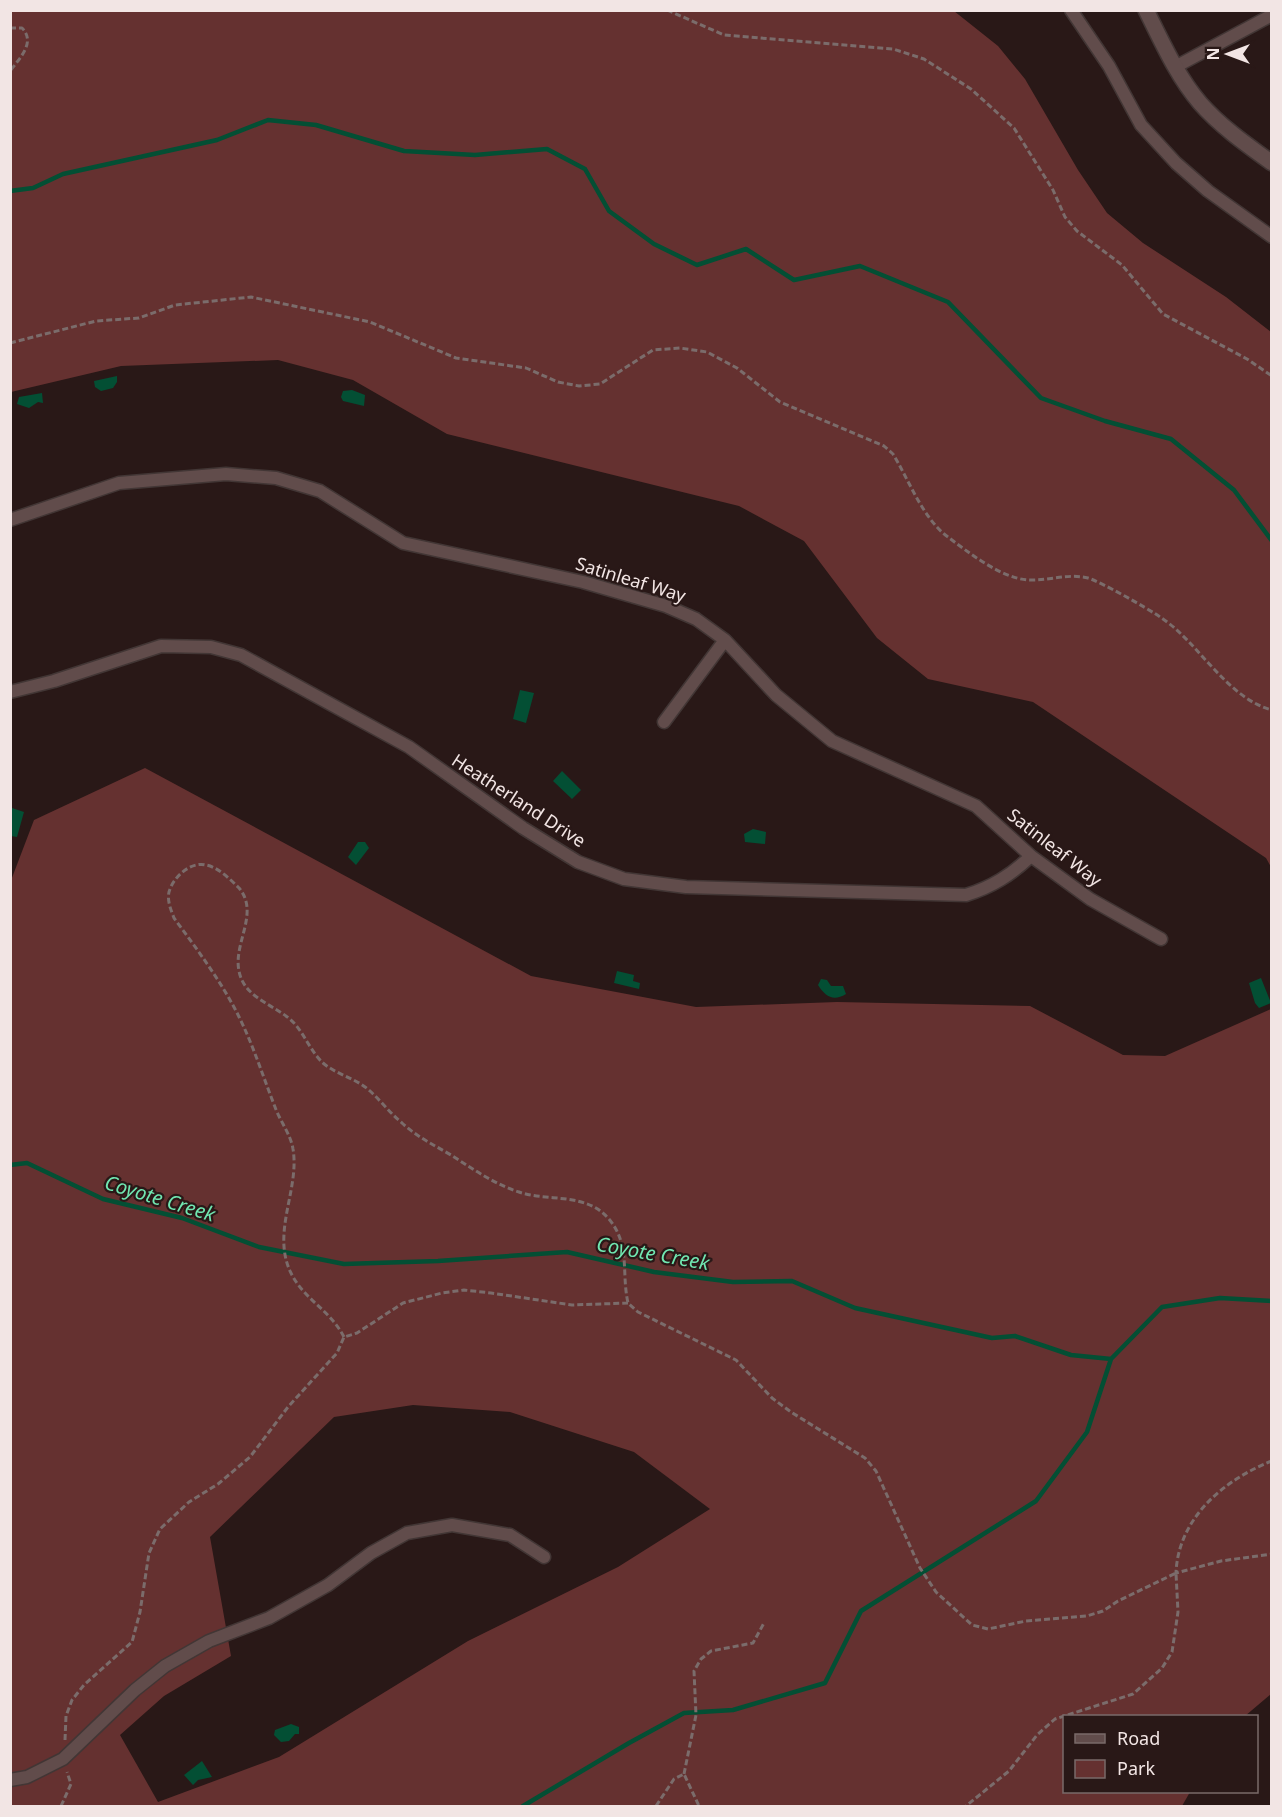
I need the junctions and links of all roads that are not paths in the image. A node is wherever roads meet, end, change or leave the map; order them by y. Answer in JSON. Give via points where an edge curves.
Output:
{"nodes":[{"id":1,"x":1071,"y":10,"type":"edge"},
{"id":2,"x":1146,"y":10,"type":"edge"},
{"id":3,"x":1272,"y":15,"type":"edge"},
{"id":4,"x":1175,"y":68,"type":"junction"},
{"id":5,"x":1272,"y":163,"type":"edge"},
{"id":6,"x":1272,"y":237,"type":"edge"},
{"id":7,"x":10,"y":520,"type":"edge"},
{"id":8,"x":725,"y":640,"type":"junction"},
{"id":9,"x":10,"y":692,"type":"edge"},
{"id":10,"x":664,"y":722,"type":"dead end"},
{"id":11,"x":1031,"y":856,"type":"junction"},
{"id":12,"x":1161,"y":939,"type":"dead end"},
{"id":13,"x":544,"y":1557,"type":"dead end"},
{"id":14,"x":10,"y":1780,"type":"edge"}],
"edges":[{"from":1,"to":6,"type":"street","via":[[1142,125],[1208,191]]},
{"from":2,"to":4,"type":"street"},
{"from":3,"to":4,"type":"street"},
{"from":4,"to":5,"type":"street","via":[[1200,103],[1238,139]]},
{"from":7,"to":8,"type":"street","name":"Satinleaf Way","via":[[119,483],[226,474],[276,478],[320,491],[404,543],[584,582],[666,606],[696,619]]},
{"from":8,"to":10,"type":"street"},
{"from":8,"to":11,"type":"street","name":"Satinleaf Way","via":[[776,695],[832,741],[976,806]]},
{"from":9,"to":11,"type":"street","name":"Heatherland Drive","via":[[161,646],[211,647],[241,655],[409,747],[578,862],[624,879],[686,887],[966,895],[1007,877]]},
{"from":11,"to":12,"type":"street","name":"Satinleaf Way","via":[[1090,899]]},
{"from":13,"to":14,"type":"street","via":[[510,1535],[452,1525],[406,1533],[279,1613],[209,1641],[165,1666],[63,1759],[27,1777]]}]}
